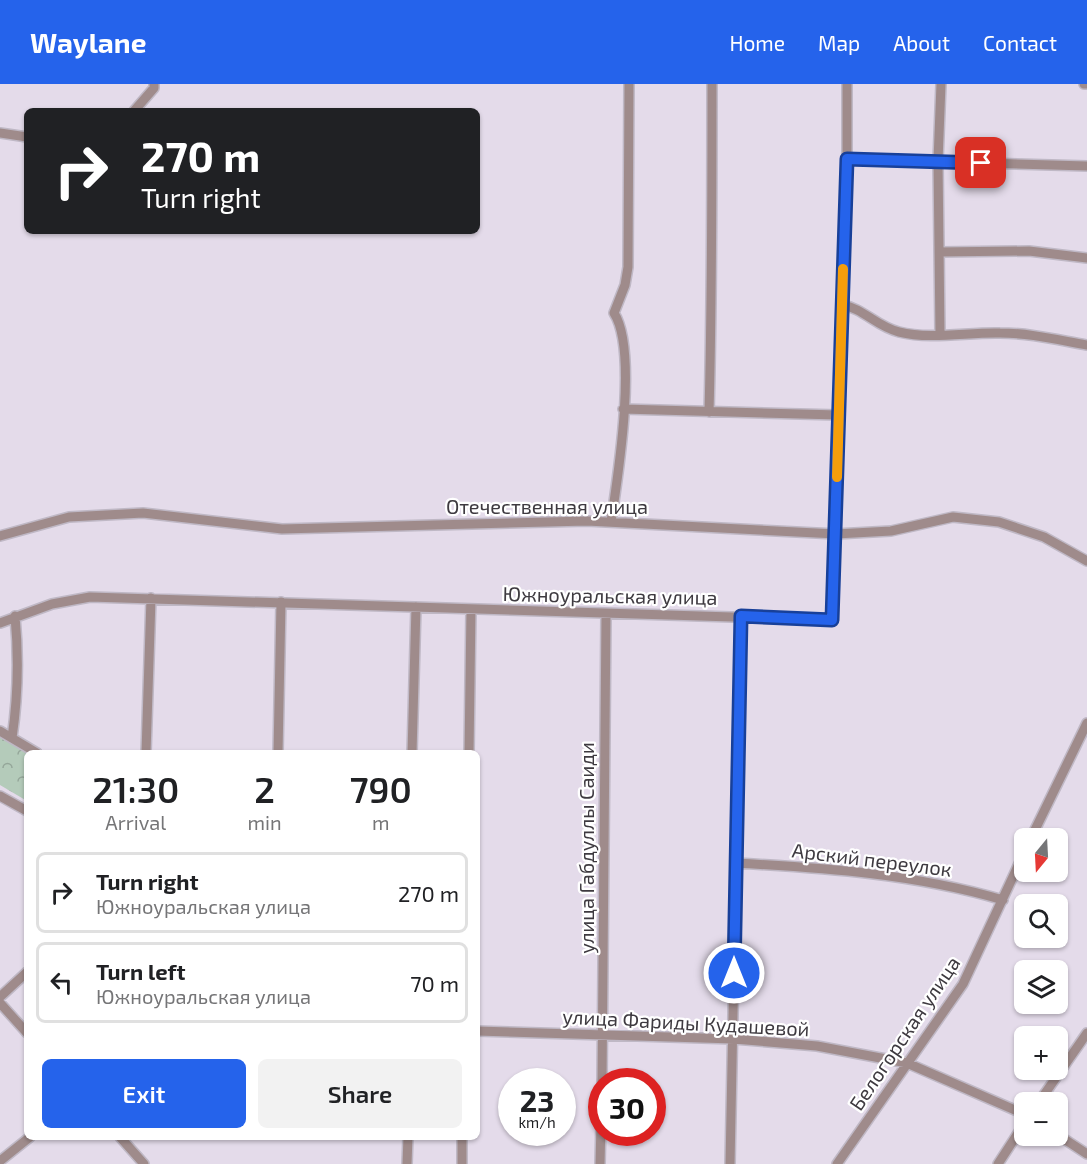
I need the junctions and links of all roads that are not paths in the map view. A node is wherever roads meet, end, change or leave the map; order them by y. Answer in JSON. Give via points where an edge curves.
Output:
{"nodes":[{"id":1,"x":629,"y":84,"type":"edge"},
{"id":2,"x":712,"y":84,"type":"edge"},
{"id":3,"x":847,"y":84,"type":"edge"},
{"id":4,"x":941,"y":84,"type":"edge"},
{"id":5,"x":156,"y":85,"type":"edge"},
{"id":6,"x":137,"y":108,"type":"edge"},
{"id":7,"x":0,"y":133,"type":"edge"},
{"id":8,"x":24,"y":137,"type":"edge"},
{"id":9,"x":847,"y":159,"type":"junction"},
{"id":10,"x":938,"y":161,"type":"junction"},
{"id":11,"x":1087,"y":166,"type":"edge"},
{"id":12,"x":939,"y":252,"type":"junction"},
{"id":13,"x":1087,"y":258,"type":"edge"},
{"id":14,"x":842,"y":305,"type":"junction"},
{"id":15,"x":940,"y":334,"type":"junction"},
{"id":16,"x":1087,"y":345,"type":"edge"},
{"id":17,"x":623,"y":409,"type":"junction"},
{"id":18,"x":709,"y":412,"type":"junction"},
{"id":19,"x":838,"y":415,"type":"junction"},
{"id":20,"x":611,"y":522,"type":"junction"},
{"id":21,"x":836,"y":534,"type":"junction"},
{"id":22,"x":0,"y":536,"type":"edge"},
{"id":23,"x":1087,"y":561,"type":"edge"},
{"id":24,"x":151,"y":598,"type":"junction"},
{"id":25,"x":281,"y":603,"type":"junction"},
{"id":26,"x":416,"y":607,"type":"junction"},
{"id":27,"x":471,"y":609,"type":"junction"},
{"id":28,"x":606,"y":614,"type":"junction"},
{"id":29,"x":15,"y":616,"type":"junction"},
{"id":30,"x":741,"y":616,"type":"junction"},
{"id":31,"x":0,"y":623,"type":"edge"},
{"id":32,"x":1087,"y":723,"type":"edge"},
{"id":33,"x":0,"y":731,"type":"edge"},
{"id":34,"x":12,"y":738,"type":"junction"},
{"id":35,"x":32,"y":750,"type":"edge"},
{"id":36,"x":146,"y":750,"type":"edge"},
{"id":37,"x":278,"y":750,"type":"edge"},
{"id":38,"x":412,"y":750,"type":"edge"},
{"id":39,"x":469,"y":750,"type":"edge"},
{"id":40,"x":0,"y":796,"type":"edge"},
{"id":41,"x":24,"y":809,"type":"edge"},
{"id":42,"x":1036,"y":828,"type":"edge"},
{"id":43,"x":735,"y":863,"type":"junction"},
{"id":44,"x":1014,"y":875,"type":"edge"},
{"id":45,"x":1003,"y":900,"type":"junction"},
{"id":46,"x":24,"y":975,"type":"edge"},
{"id":47,"x":0,"y":997,"type":"edge"},
{"id":48,"x":0,"y":1003,"type":"edge"},
{"id":49,"x":24,"y":1030,"type":"edge"},
{"id":50,"x":480,"y":1031,"type":"edge"},
{"id":51,"x":1087,"y":1033,"type":"edge"},
{"id":52,"x":603,"y":1035,"type":"junction"},
{"id":53,"x":734,"y":1039,"type":"junction"},
{"id":54,"x":907,"y":1063,"type":"junction"},
{"id":55,"x":602,"y":1068,"type":"edge"},
{"id":56,"x":1046,"y":1092,"type":"edge"},
{"id":57,"x":1014,"y":1110,"type":"edge"},
{"id":58,"x":1014,"y":1139,"type":"edge"},
{"id":59,"x":26,"y":1140,"type":"edge"},
{"id":60,"x":123,"y":1140,"type":"edge"},
{"id":61,"x":408,"y":1140,"type":"edge"},
{"id":62,"x":462,"y":1140,"type":"edge"},
{"id":63,"x":1068,"y":1142,"type":"edge"},
{"id":64,"x":600,"y":1146,"type":"edge"},
{"id":65,"x":1087,"y":1154,"type":"edge"},
{"id":66,"x":0,"y":1161,"type":"edge"},
{"id":67,"x":144,"y":1164,"type":"edge"},
{"id":68,"x":407,"y":1164,"type":"edge"},
{"id":69,"x":462,"y":1164,"type":"edge"},
{"id":70,"x":600,"y":1164,"type":"edge"},
{"id":71,"x":730,"y":1164,"type":"edge"},
{"id":72,"x":837,"y":1164,"type":"edge"},
{"id":73,"x":998,"y":1164,"type":"edge"}],
"edges":[{"from":1,"to":17,"type":"street","via":[[627,267],[614,313],[624,334]]},
{"from":2,"to":18,"type":"street"},
{"from":3,"to":9,"type":"street","name":"Южноуральская улица"},
{"from":4,"to":10,"type":"street"},
{"from":5,"to":6,"type":"street"},
{"from":7,"to":8,"type":"street"},
{"from":9,"to":10,"type":"street"},
{"from":9,"to":14,"type":"street","name":"Южноуральская улица"},
{"from":10,"to":11,"type":"street"},
{"from":10,"to":12,"type":"street"},
{"from":12,"to":13,"type":"street","via":[[1029,251]]},
{"from":12,"to":15,"type":"street"},
{"from":14,"to":15,"type":"street","via":[[854,307],[883,327],[900,333]]},
{"from":14,"to":19,"type":"street","name":"Южноуральская улица"},
{"from":15,"to":16,"type":"street","via":[[1003,333]]},
{"from":17,"to":18,"type":"street"},
{"from":17,"to":20,"type":"street"},
{"from":18,"to":19,"type":"street"},
{"from":19,"to":21,"type":"street","name":"Южноуральская улица"},
{"from":20,"to":21,"type":"street","name":"Отечественная улица"},
{"from":20,"to":22,"type":"street","name":"Отечественная улица","via":[[282,529],[143,513],[69,517]]},
{"from":21,"to":23,"type":"street","name":"Отечественная улица","via":[[891,531],[953,518],[999,522],[1044,537]]},
{"from":21,"to":30,"type":"street","name":"Южноуральская улица","via":[[832,620]]},
{"from":24,"to":25,"type":"street","name":"Южноуральская улица"},
{"from":24,"to":29,"type":"street","name":"Южноуральская улица","via":[[70,599]]},
{"from":24,"to":36,"type":"street"},
{"from":25,"to":26,"type":"street","name":"Южноуральская улица"},
{"from":25,"to":37,"type":"street"},
{"from":26,"to":27,"type":"street","name":"Южноуральская улица"},
{"from":26,"to":38,"type":"street"},
{"from":27,"to":28,"type":"street","name":"Южноуральская улица"},
{"from":27,"to":39,"type":"street"},
{"from":28,"to":30,"type":"street","name":"Южноуральская улица"},
{"from":28,"to":52,"type":"street","name":"улица Габдуллы Саиди"},
{"from":29,"to":31,"type":"street","name":"Южноуральская улица"},
{"from":29,"to":34,"type":"street","via":[[19,655]]},
{"from":30,"to":43,"type":"street"},
{"from":32,"to":42,"type":"street"},
{"from":33,"to":34,"type":"street"},
{"from":34,"to":35,"type":"street"},
{"from":40,"to":41,"type":"street"},
{"from":43,"to":45,"type":"street","name":"Арский переулок","via":[[845,870],[952,885]]},
{"from":43,"to":53,"type":"street"},
{"from":44,"to":45,"type":"street","name":"Белогорская улица"},
{"from":45,"to":54,"type":"street","name":"Белогорская улица","via":[[963,984]]},
{"from":46,"to":47,"type":"street"},
{"from":48,"to":49,"type":"street"},
{"from":50,"to":52,"type":"street","name":"улица Фариды Кудашевой"},
{"from":51,"to":56,"type":"street"},
{"from":52,"to":53,"type":"street","name":"улица Фариды Кудашевой"},
{"from":52,"to":55,"type":"street","name":"улица Габдуллы Саиди"},
{"from":53,"to":54,"type":"street","name":"улица Фариды Кудашевой","via":[[817,1046]]},
{"from":53,"to":71,"type":"street"},
{"from":54,"to":57,"type":"street","name":"улица Фариды Кудашевой"},
{"from":54,"to":72,"type":"street","name":"Белогорская улица"},
{"from":58,"to":73,"type":"street"},
{"from":59,"to":66,"type":"street"},
{"from":60,"to":67,"type":"street"},
{"from":61,"to":68,"type":"street"},
{"from":62,"to":69,"type":"street"},
{"from":63,"to":65,"type":"street"},
{"from":64,"to":70,"type":"street","name":"улица Габдуллы Саиди"}]}
